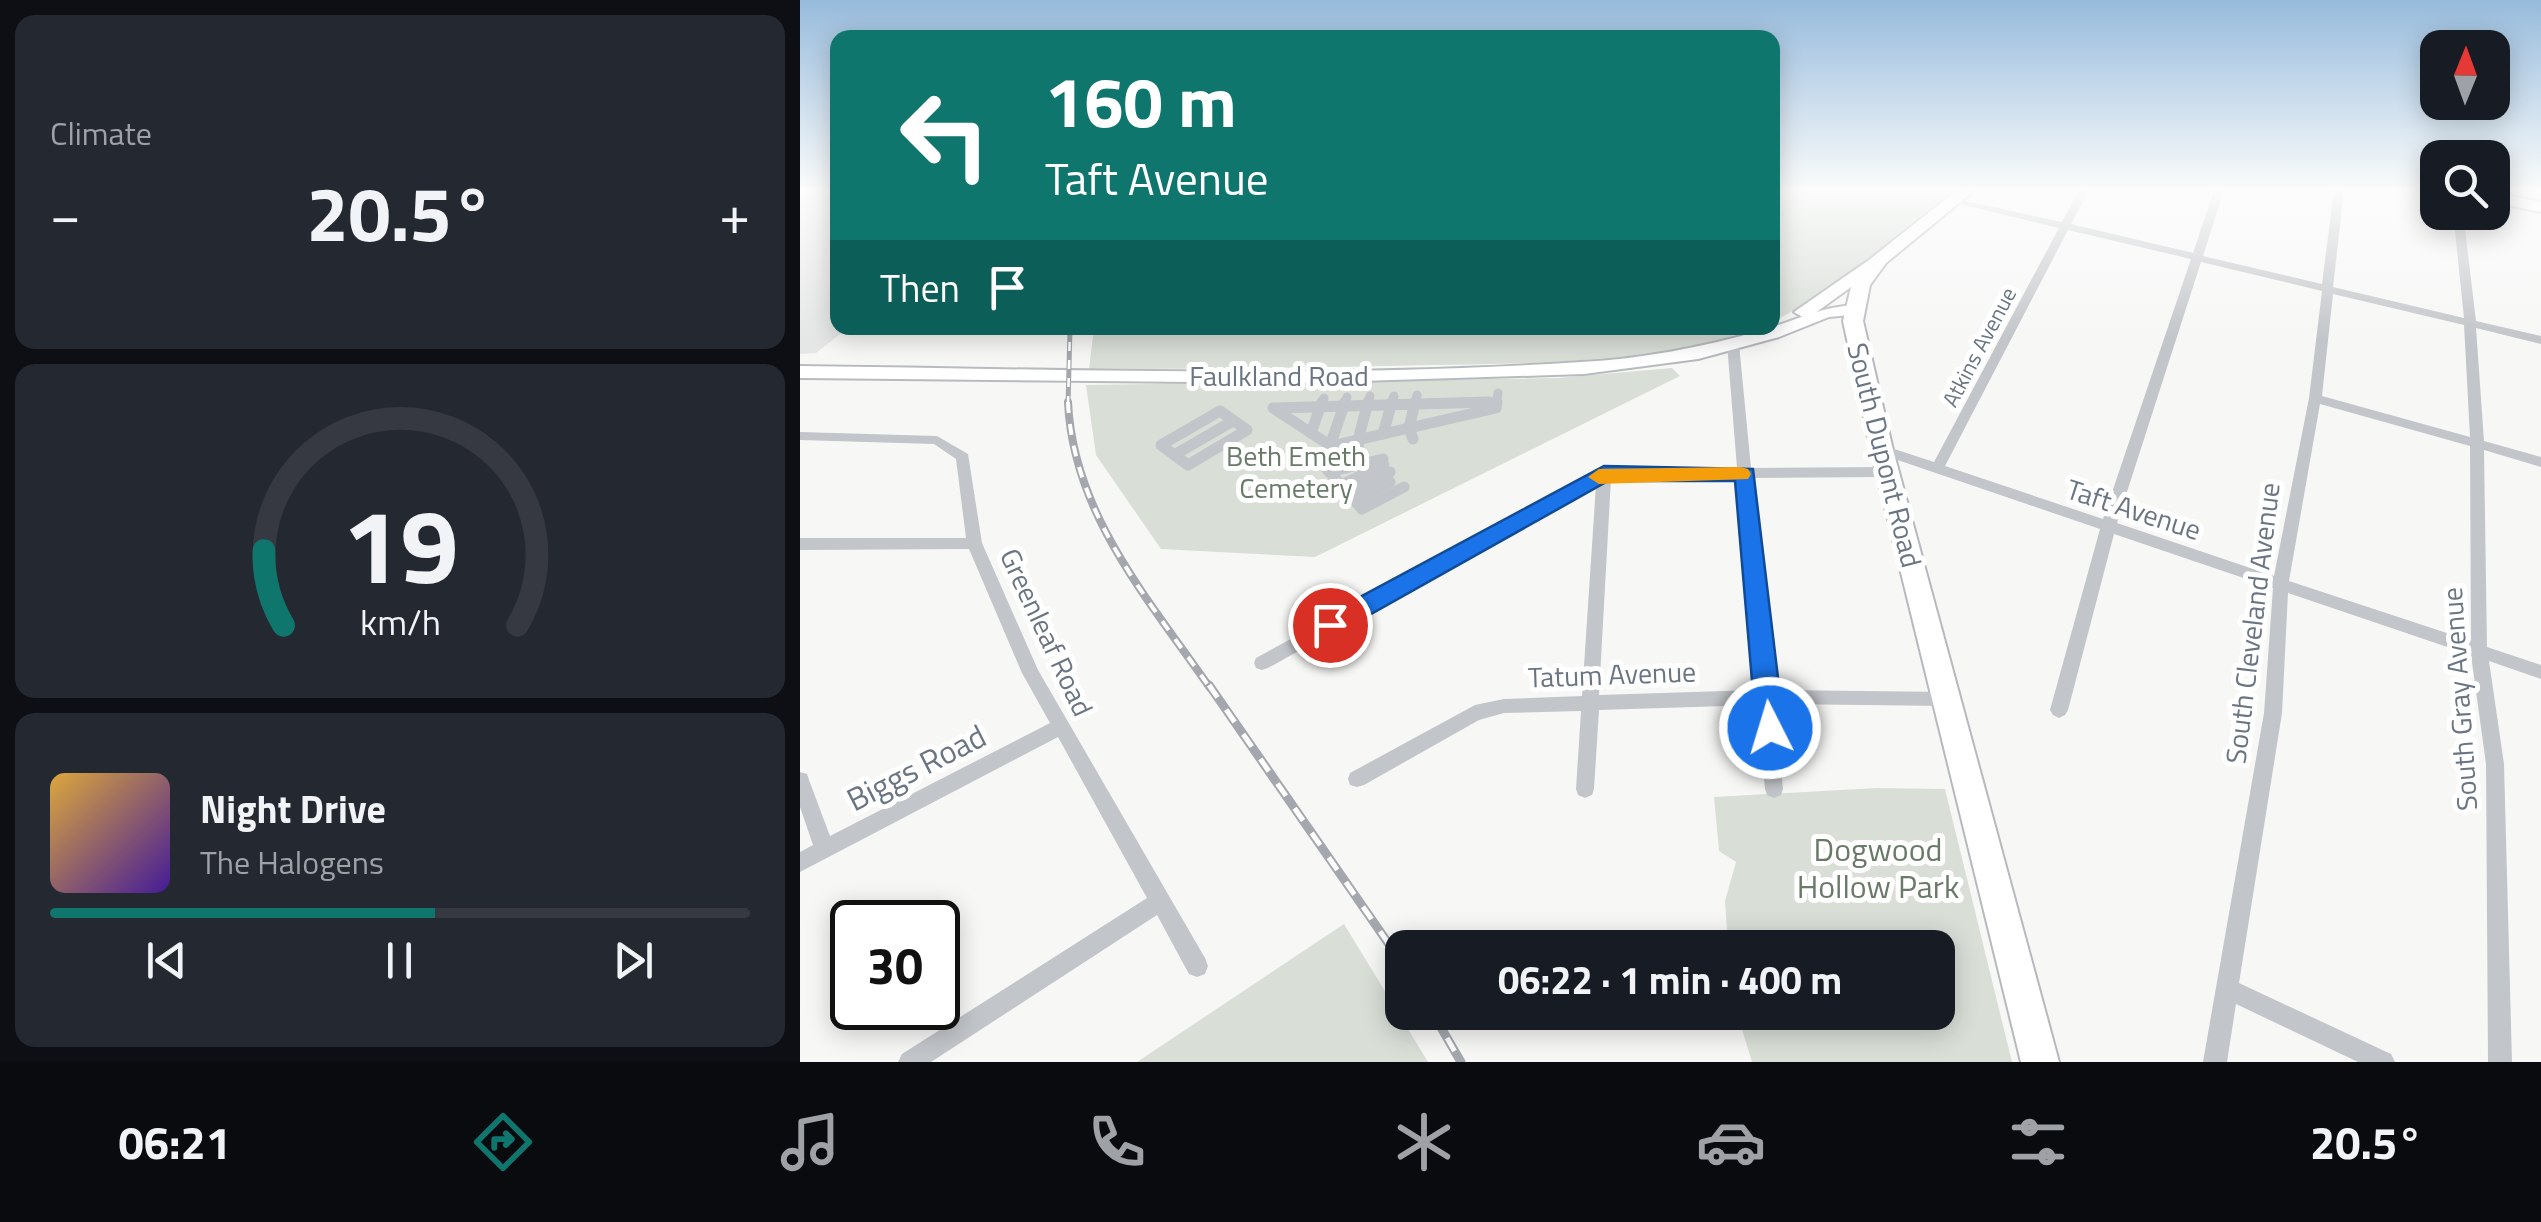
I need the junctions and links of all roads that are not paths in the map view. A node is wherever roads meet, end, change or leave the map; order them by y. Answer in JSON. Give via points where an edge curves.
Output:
{"nodes":[{"id":1,"x":1904,"y":240,"type":"edge"},
{"id":2,"x":2058,"y":240,"type":"edge"},
{"id":3,"x":2121,"y":240,"type":"edge"},
{"id":4,"x":2204,"y":240,"type":"edge"},
{"id":5,"x":2334,"y":240,"type":"edge"},
{"id":6,"x":2461,"y":240,"type":"edge"},
{"id":7,"x":2198,"y":258,"type":"junction"},
{"id":8,"x":1879,"y":259,"type":"junction"},
{"id":9,"x":2329,"y":290,"type":"junction"},
{"id":10,"x":1854,"y":310,"type":"junction"},
{"id":11,"x":1804,"y":312,"type":"junction"},
{"id":12,"x":1780,"y":323,"type":"edge"},
{"id":13,"x":2470,"y":323,"type":"junction"},
{"id":14,"x":1780,"y":326,"type":"edge"},
{"id":15,"x":1754,"y":335,"type":"edge"},
{"id":16,"x":2541,"y":340,"type":"edge"},
{"id":17,"x":1733,"y":344,"type":"junction"},
{"id":18,"x":800,"y":372,"type":"edge"},
{"id":19,"x":2315,"y":398,"type":"junction"},
{"id":20,"x":1438,"y":399,"type":"junction"},
{"id":21,"x":1392,"y":400,"type":"junction"},
{"id":22,"x":1416,"y":400,"type":"junction"},
{"id":23,"x":1369,"y":401,"type":"junction"},
{"id":24,"x":1322,"y":402,"type":"junction"},
{"id":25,"x":1345,"y":402,"type":"junction"},
{"id":26,"x":1298,"y":403,"type":"junction"},
{"id":27,"x":1462,"y":403,"type":"junction"},
{"id":28,"x":1254,"y":415,"type":"dead end"},
{"id":29,"x":1459,"y":417,"type":"junction"},
{"id":30,"x":1203,"y":421,"type":"junction"},
{"id":31,"x":1292,"y":421,"type":"junction"},
{"id":32,"x":1236,"y":422,"type":"junction"},
{"id":33,"x":1434,"y":422,"type":"junction"},
{"id":34,"x":1216,"y":430,"type":"junction"},
{"id":35,"x":1186,"y":431,"type":"junction"},
{"id":36,"x":1311,"y":433,"type":"junction"},
{"id":37,"x":1384,"y":434,"type":"junction"},
{"id":38,"x":1411,"y":434,"type":"junction"},
{"id":39,"x":800,"y":436,"type":"edge"},
{"id":40,"x":1236,"y":437,"type":"junction"},
{"id":41,"x":1173,"y":438,"type":"junction"},
{"id":42,"x":1199,"y":440,"type":"junction"},
{"id":43,"x":1224,"y":444,"type":"junction"},
{"id":44,"x":2477,"y":445,"type":"junction"},
{"id":45,"x":1187,"y":448,"type":"junction"},
{"id":46,"x":1329,"y":450,"type":"junction"},
{"id":47,"x":1212,"y":451,"type":"junction"},
{"id":48,"x":1174,"y":455,"type":"junction"},
{"id":49,"x":1200,"y":458,"type":"junction"},
{"id":50,"x":1884,"y":462,"type":"junction"},
{"id":51,"x":2541,"y":462,"type":"edge"},
{"id":52,"x":1937,"y":469,"type":"junction"},
{"id":53,"x":1367,"y":471,"type":"junction"},
{"id":54,"x":1604,"y":474,"type":"junction"},
{"id":55,"x":1745,"y":474,"type":"junction"},
{"id":56,"x":1404,"y":487,"type":"dead end"},
{"id":57,"x":1348,"y":493,"type":"junction"},
{"id":58,"x":2108,"y":527,"type":"junction"},
{"id":59,"x":974,"y":543,"type":"junction"},
{"id":60,"x":800,"y":544,"type":"edge"},
{"id":61,"x":2281,"y":583,"type":"junction"},
{"id":62,"x":2478,"y":651,"type":"junction"},
{"id":63,"x":1262,"y":663,"type":"dead end"},
{"id":64,"x":2541,"y":672,"type":"edge"},
{"id":65,"x":1768,"y":697,"type":"junction"},
{"id":66,"x":1948,"y":699,"type":"junction"},
{"id":67,"x":1590,"y":700,"type":"junction"},
{"id":68,"x":2059,"y":710,"type":"dead end"},
{"id":69,"x":1060,"y":727,"type":"junction"},
{"id":70,"x":1357,"y":779,"type":"dead end"},
{"id":71,"x":800,"y":780,"type":"edge"},
{"id":72,"x":1585,"y":789,"type":"dead end"},
{"id":73,"x":1774,"y":789,"type":"dead end"},
{"id":74,"x":824,"y":848,"type":"junction"},
{"id":75,"x":800,"y":862,"type":"edge"},
{"id":76,"x":1161,"y":900,"type":"junction"},
{"id":77,"x":1197,"y":966,"type":"dead end"},
{"id":78,"x":2226,"y":988,"type":"junction"},
{"id":79,"x":910,"y":1062,"type":"edge"},
{"id":80,"x":2040,"y":1062,"type":"edge"},
{"id":81,"x":2215,"y":1062,"type":"edge"},
{"id":82,"x":2383,"y":1062,"type":"edge"},
{"id":83,"x":2500,"y":1062,"type":"edge"}],
"edges":[{"from":1,"to":8,"type":"main road","name":"South Dupont Road"},
{"from":2,"to":52,"type":"street","name":"Atkins Avenue"},
{"from":3,"to":7,"type":"street"},
{"from":4,"to":7,"type":"street"},
{"from":5,"to":9,"type":"street","name":"South Cleveland Avenue"},
{"from":6,"to":13,"type":"street","name":"South Gray Avenue"},
{"from":7,"to":9,"type":"street"},
{"from":7,"to":58,"type":"street"},
{"from":8,"to":10,"type":"main road","name":"South Dupont Road"},
{"from":8,"to":11,"type":"main road"},
{"from":9,"to":13,"type":"street"},
{"from":9,"to":19,"type":"street","name":"South Cleveland Avenue"},
{"from":10,"to":11,"type":"main road","name":"Faulkland Road","via":[[1835,304]]},
{"from":10,"to":14,"type":"main road","name":"Faulkland Road"},
{"from":10,"to":50,"type":"main road","name":"South Dupont Road"},
{"from":11,"to":12,"type":"main road","name":"Faulkland Road"},
{"from":13,"to":16,"type":"street"},
{"from":13,"to":44,"type":"street","name":"South Gray Avenue"},
{"from":15,"to":17,"type":"main road","name":"Faulkland Road"},
{"from":17,"to":18,"type":"main road","name":"Faulkland Road","via":[[1662,360],[1549,370],[1297,377]]},
{"from":17,"to":55,"type":"street"},
{"from":19,"to":44,"type":"street"},
{"from":19,"to":61,"type":"street","name":"South Cleveland Avenue"},
{"from":20,"to":22,"type":"street"},
{"from":20,"to":27,"type":"street"},
{"from":20,"to":33,"type":"street"},
{"from":21,"to":22,"type":"street"},
{"from":21,"to":23,"type":"street"},
{"from":21,"to":37,"type":"street"},
{"from":22,"to":38,"type":"street"},
{"from":23,"to":25,"type":"street"},
{"from":23,"to":53,"type":"street"},
{"from":24,"to":25,"type":"street"},
{"from":24,"to":26,"type":"street"},
{"from":24,"to":36,"type":"street"},
{"from":25,"to":46,"type":"street"},
{"from":26,"to":31,"type":"street"},
{"from":26,"to":31,"type":"street","via":[[1273,408]]},
{"from":27,"to":29,"type":"street"},
{"from":27,"to":29,"type":"street","via":[[1497,398],[1496,408],[1483,417]]},
{"from":28,"to":32,"type":"street"},
{"from":29,"to":33,"type":"street"},
{"from":30,"to":32,"type":"street","via":[[1220,411]]},
{"from":30,"to":34,"type":"street"},
{"from":30,"to":35,"type":"street"},
{"from":31,"to":36,"type":"street"},
{"from":32,"to":34,"type":"street"},
{"from":32,"to":40,"type":"street","via":[[1247,430]]},
{"from":33,"to":38,"type":"street"},
{"from":34,"to":40,"type":"street"},
{"from":34,"to":42,"type":"street"},
{"from":34,"to":43,"type":"street"},
{"from":35,"to":41,"type":"street"},
{"from":35,"to":42,"type":"street"},
{"from":36,"to":46,"type":"street"},
{"from":37,"to":38,"type":"street"},
{"from":37,"to":53,"type":"street"},
{"from":39,"to":59,"type":"street","name":"Greenleaf Road","via":[[912,438],[953,447],[963,458]]},
{"from":40,"to":43,"type":"street"},
{"from":41,"to":45,"type":"street"},
{"from":41,"to":48,"type":"street","via":[[1161,445]]},
{"from":42,"to":45,"type":"street"},
{"from":42,"to":47,"type":"street"},
{"from":43,"to":47,"type":"street"},
{"from":44,"to":51,"type":"street"},
{"from":44,"to":62,"type":"street","name":"South Gray Avenue"},
{"from":45,"to":48,"type":"street"},
{"from":45,"to":49,"type":"street"},
{"from":46,"to":53,"type":"street"},
{"from":47,"to":49,"type":"street"},
{"from":48,"to":49,"type":"street","via":[[1188,465]]},
{"from":50,"to":52,"type":"street","name":"Taft Avenue"},
{"from":50,"to":55,"type":"street","name":"Taft Avenue"},
{"from":50,"to":66,"type":"main road","name":"South Dupont Road"},
{"from":52,"to":58,"type":"street","name":"Taft Avenue"},
{"from":53,"to":53,"type":"street","via":[[1387,469]]},
{"from":53,"to":56,"type":"street"},
{"from":53,"to":57,"type":"street"},
{"from":53,"to":57,"type":"street","via":[[1362,509]]},
{"from":53,"to":57,"type":"street","via":[[1328,470]]},
{"from":54,"to":55,"type":"street","name":"Taft Avenue"},
{"from":54,"to":63,"type":"street","name":"Taft Avenue"},
{"from":54,"to":67,"type":"street"},
{"from":55,"to":65,"type":"street"},
{"from":58,"to":61,"type":"street","name":"Taft Avenue"},
{"from":58,"to":68,"type":"street"},
{"from":59,"to":60,"type":"street"},
{"from":59,"to":69,"type":"street","name":"Greenleaf Road"},
{"from":61,"to":62,"type":"street","name":"Taft Avenue"},
{"from":61,"to":78,"type":"street","name":"South Cleveland Avenue","via":[[2273,714]]},
{"from":62,"to":64,"type":"street","name":"Taft Avenue"},
{"from":62,"to":83,"type":"street","name":"South Gray Avenue","via":[[2495,764]]},
{"from":65,"to":66,"type":"street","name":"Tatum Avenue"},
{"from":65,"to":67,"type":"street","name":"Tatum Avenue"},
{"from":65,"to":73,"type":"street"},
{"from":66,"to":80,"type":"main road","name":"South Dupont Road"},
{"from":67,"to":70,"type":"street","name":"Tatum Avenue","via":[[1488,709]]},
{"from":67,"to":72,"type":"street"},
{"from":69,"to":74,"type":"street","name":"Biggs Road"},
{"from":69,"to":76,"type":"street","name":"Greenleaf Road"},
{"from":71,"to":74,"type":"street"},
{"from":74,"to":75,"type":"street","name":"Biggs Road"},
{"from":76,"to":77,"type":"street","name":"Greenleaf Road"},
{"from":76,"to":79,"type":"street"},
{"from":78,"to":81,"type":"street","name":"South Cleveland Avenue"},
{"from":78,"to":82,"type":"street"}]}
